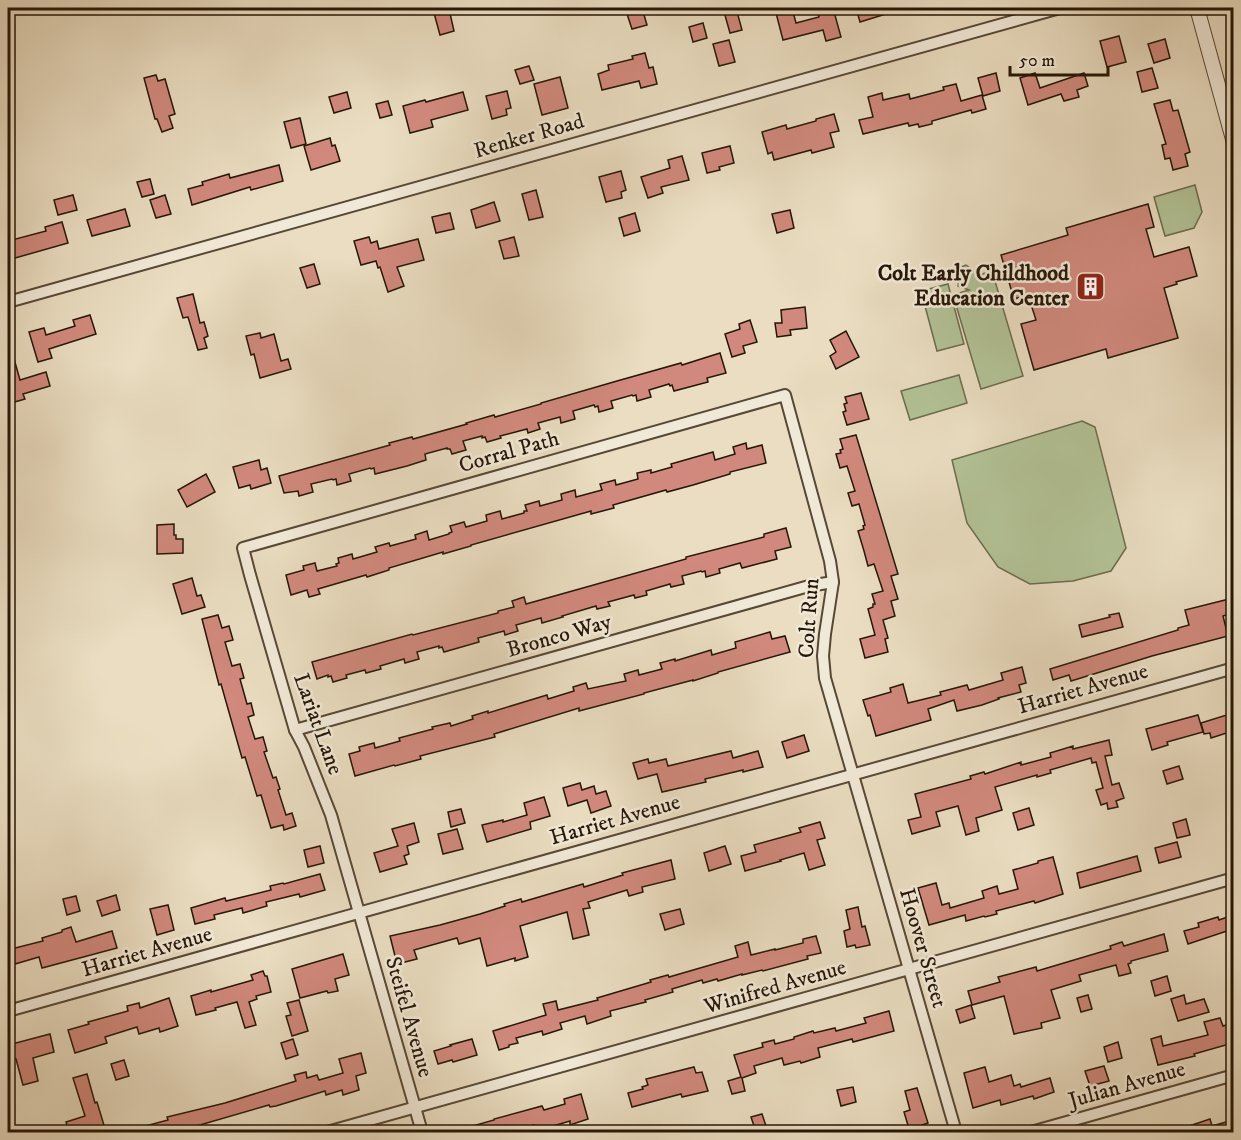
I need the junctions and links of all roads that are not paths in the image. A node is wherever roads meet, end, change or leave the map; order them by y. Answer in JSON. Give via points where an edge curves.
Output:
{"nodes":[{"id":1,"x":1060,"y":8,"type":"edge"},
{"id":2,"x":1197,"y":8,"type":"edge"},
{"id":3,"x":1233,"y":143,"type":"edge"},
{"id":4,"x":8,"y":302,"type":"edge"},
{"id":5,"x":785,"y":395,"type":"joint"},
{"id":6,"x":243,"y":548,"type":"joint"},
{"id":7,"x":833,"y":582,"type":"junction"},
{"id":8,"x":1233,"y":668,"type":"edge"},
{"id":9,"x":295,"y":730,"type":"junction"},
{"id":10,"x":853,"y":774,"type":"junction"},
{"id":11,"x":1233,"y":878,"type":"edge"},
{"id":12,"x":359,"y":913,"type":"junction"},
{"id":13,"x":909,"y":970,"type":"junction"},
{"id":14,"x":8,"y":1011,"type":"edge"},
{"id":15,"x":1233,"y":1076,"type":"edge"},
{"id":16,"x":415,"y":1107,"type":"junction"},
{"id":17,"x":10,"y":1126,"type":"dead end"},
{"id":18,"x":12,"y":1132,"type":"edge"},
{"id":19,"x":327,"y":1132,"type":"edge"},
{"id":20,"x":422,"y":1132,"type":"edge"},
{"id":21,"x":956,"y":1132,"type":"edge"},
{"id":22,"x":1031,"y":1132,"type":"edge"}],
"edges":[{"from":1,"to":4,"type":"street","name":"Renker Road"},
{"from":2,"to":3,"type":"street"},
{"from":5,"to":6,"type":"street","name":"Corral Path"},
{"from":5,"to":7,"type":"street","name":"Colt Run"},
{"from":6,"to":9,"type":"street","name":"Lariat Lane"},
{"from":7,"to":9,"type":"street","name":"Bronco Way"},
{"from":7,"to":10,"type":"street","name":"Colt Run","via":[[824,645],[825,678]]},
{"from":8,"to":10,"type":"street","name":"Harriet Avenue"},
{"from":9,"to":12,"type":"street","name":"Lariat Lane","via":[[331,815]]},
{"from":10,"to":12,"type":"street","name":"Harriet Avenue"},
{"from":10,"to":13,"type":"street","name":"Hoover Street"},
{"from":11,"to":13,"type":"street","name":"Winifred Avenue"},
{"from":12,"to":14,"type":"street","name":"Harriet Avenue"},
{"from":12,"to":16,"type":"street","name":"Steifel Avenue"},
{"from":13,"to":16,"type":"street","name":"Winifred Avenue"},
{"from":13,"to":21,"type":"street","name":"Hoover Street"},
{"from":15,"to":22,"type":"street","name":"Julian Avenue"},
{"from":16,"to":19,"type":"street","name":"Winifred Avenue"},
{"from":16,"to":20,"type":"street","name":"Steifel Avenue"},
{"from":17,"to":18,"type":"lane"}]}
